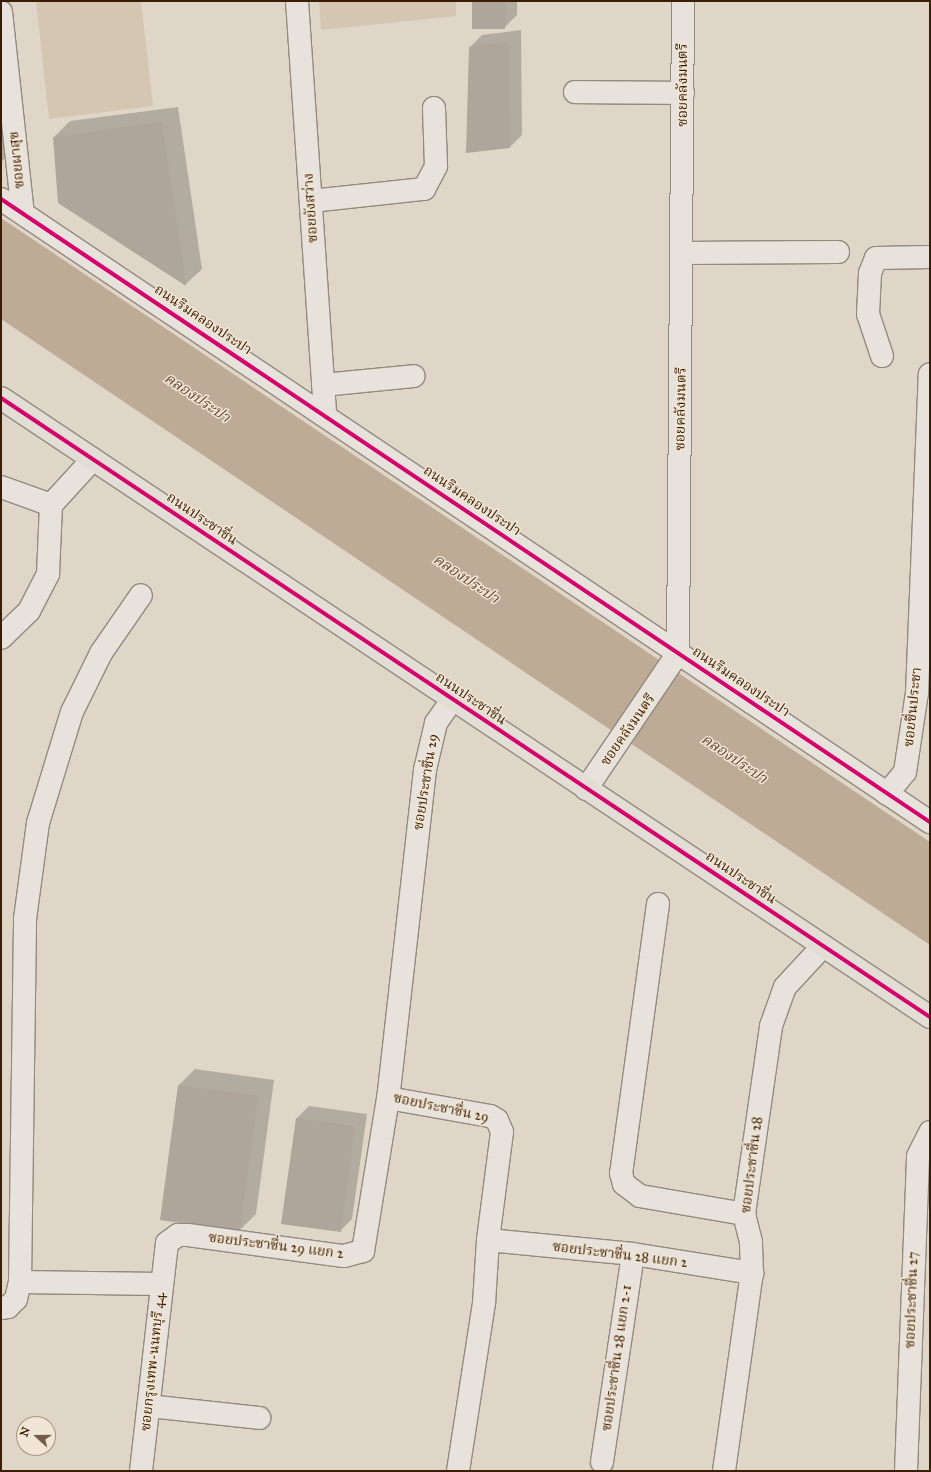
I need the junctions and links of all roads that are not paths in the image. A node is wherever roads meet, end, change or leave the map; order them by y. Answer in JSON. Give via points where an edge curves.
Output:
{"nodes":[{"id":1,"x":297,"y":1,"type":"edge"},
{"id":2,"x":683,"y":1,"type":"edge"},
{"id":3,"x":1,"y":18,"type":"edge"},
{"id":4,"x":575,"y":92,"type":"dead end"},
{"id":5,"x":683,"y":93,"type":"junction"},
{"id":6,"x":434,"y":108,"type":"dead end"},
{"id":7,"x":1,"y":199,"type":"edge"},
{"id":8,"x":311,"y":201,"type":"junction"},
{"id":9,"x":23,"y":213,"type":"junction"},
{"id":10,"x":838,"y":252,"type":"dead end"},
{"id":11,"x":682,"y":253,"type":"junction"},
{"id":12,"x":930,"y":257,"type":"edge"},
{"id":13,"x":882,"y":356,"type":"dead end"},
{"id":14,"x":930,"y":374,"type":"edge"},
{"id":15,"x":414,"y":376,"type":"dead end"},
{"id":16,"x":323,"y":385,"type":"junction"},
{"id":17,"x":1,"y":398,"type":"edge"},
{"id":18,"x":325,"y":414,"type":"junction"},
{"id":19,"x":93,"y":459,"type":"junction"},
{"id":20,"x":1,"y":487,"type":"edge"},
{"id":21,"x":51,"y":505,"type":"junction"},
{"id":22,"x":141,"y":595,"type":"dead end"},
{"id":23,"x":1,"y":638,"type":"edge"},
{"id":24,"x":676,"y":659,"type":"junction"},
{"id":25,"x":923,"y":693,"type":"edge"},
{"id":26,"x":452,"y":700,"type":"junction"},
{"id":27,"x":586,"y":789,"type":"junction"},
{"id":28,"x":887,"y":794,"type":"junction"},
{"id":29,"x":930,"y":822,"type":"edge"},
{"id":30,"x":658,"y":904,"type":"dead end"},
{"id":31,"x":822,"y":946,"type":"junction"},
{"id":32,"x":930,"y":1017,"type":"edge"},
{"id":33,"x":388,"y":1098,"type":"junction"},
{"id":34,"x":930,"y":1132,"type":"edge"},
{"id":35,"x":744,"y":1214,"type":"junction"},
{"id":36,"x":488,"y":1240,"type":"junction"},
{"id":37,"x":163,"y":1254,"type":"joint"},
{"id":38,"x":633,"y":1254,"type":"junction"},
{"id":39,"x":752,"y":1273,"type":"junction"},
{"id":40,"x":20,"y":1282,"type":"junction"},
{"id":41,"x":161,"y":1284,"type":"junction"},
{"id":42,"x":1,"y":1308,"type":"edge"},
{"id":43,"x":149,"y":1406,"type":"junction"},
{"id":44,"x":260,"y":1418,"type":"dead end"},
{"id":45,"x":602,"y":1462,"type":"dead end"},
{"id":46,"x":141,"y":1471,"type":"edge"},
{"id":47,"x":458,"y":1471,"type":"edge"},
{"id":48,"x":724,"y":1471,"type":"edge"},
{"id":49,"x":906,"y":1471,"type":"edge"}],
"edges":[{"from":1,"to":8,"type":"street","name":"ซอยยังสว่าง"},
{"from":2,"to":5,"type":"street","name":"ซอยคลังมนตรี"},
{"from":3,"to":9,"type":"street","name":"ซอยผาสุข"},
{"from":4,"to":5,"type":"street"},
{"from":5,"to":11,"type":"street","name":"ซอยคลังมนตรี"},
{"from":6,"to":8,"type":"street","via":[[436,166],[424,189]]},
{"from":7,"to":9,"type":"street","name":"ถนนริมคลองประปา"},
{"from":8,"to":16,"type":"street","name":"ซอยยังสว่าง"},
{"from":9,"to":18,"type":"street","name":"ถนนริมคลองประปา"},
{"from":10,"to":11,"type":"street"},
{"from":11,"to":24,"type":"street","name":"ซอยคลังมนตรี"},
{"from":12,"to":13,"type":"street","via":[[876,258],[870,273],[868,314]]},
{"from":14,"to":25,"type":"street","name":"ซอยชื่นประชา"},
{"from":15,"to":16,"type":"street"},
{"from":16,"to":18,"type":"street","name":"ซอยยังสว่าง"},
{"from":17,"to":19,"type":"main road","name":"ถนนประชาชื่น"},
{"from":18,"to":24,"type":"street","name":"ถนนริมคลองประปา"},
{"from":19,"to":21,"type":"street"},
{"from":19,"to":26,"type":"main road","name":"ถนนประชาชื่น"},
{"from":20,"to":21,"type":"street"},
{"from":21,"to":23,"type":"street","via":[[48,574],[29,611]]},
{"from":22,"to":40,"type":"street","via":[[101,653],[72,712],[38,823],[25,919]]},
{"from":24,"to":27,"type":"street","name":"ซอยคลังมนตรี"},
{"from":24,"to":28,"type":"street","name":"ถนนริมคลองประปา"},
{"from":25,"to":28,"type":"street","name":"ซอยชื่นประชา","via":[[905,772]]},
{"from":26,"to":27,"type":"main road","name":"ถนนประชาชื่น"},
{"from":26,"to":33,"type":"street","name":"ซอยประชาชื่น 29","via":[[436,723],[425,770]]},
{"from":27,"to":31,"type":"main road","name":"ถนนประชาชื่น"},
{"from":28,"to":29,"type":"street","name":"ถนนริมคลองประปา"},
{"from":30,"to":35,"type":"street","via":[[621,1173],[624,1184],[640,1196]]},
{"from":31,"to":32,"type":"main road","name":"ถนนประชาชื่น"},
{"from":31,"to":35,"type":"street","name":"ซอยประชาชื่น 28","via":[[785,987],[771,1026]]},
{"from":33,"to":36,"type":"street","name":"ซอยประชาชื่น 29","via":[[497,1120],[502,1132]]},
{"from":33,"to":37,"type":"street","name":"ซอยประชาชื่น 29 แยก 2","via":[[363,1251],[344,1256],[178,1235],[171,1238]]},
{"from":34,"to":49,"type":"street","name":"ซอยประชาชื่น 27","via":[[918,1156]]},
{"from":35,"to":39,"type":"street","name":"ซอยประชาชื่น 28","via":[[751,1242]]},
{"from":36,"to":38,"type":"street","name":"ซอยประชาชื่น 28 แยก 2"},
{"from":36,"to":47,"type":"street","name":"ซอยประชาชื่น 29","via":[[484,1303]]},
{"from":37,"to":41,"type":"street","name":"ซอยกรุงเทพ-นนทบุรี 44"},
{"from":38,"to":39,"type":"street","name":"ซอยประชาชื่น 28 แยก 2"},
{"from":38,"to":45,"type":"street","name":"ซอยประชาชื่น 28 แยก 2-1"},
{"from":39,"to":48,"type":"street","name":"ซอยประชาชื่น 28"},
{"from":40,"to":41,"type":"street"},
{"from":40,"to":42,"type":"street","via":[[16,1299],[8,1307]]},
{"from":41,"to":43,"type":"street","name":"ซอยกรุงเทพ-นนทบุรี 44"},
{"from":43,"to":44,"type":"street"},
{"from":43,"to":46,"type":"street","name":"ซอยกรุงเทพ-นนทบุรี 44"}]}
